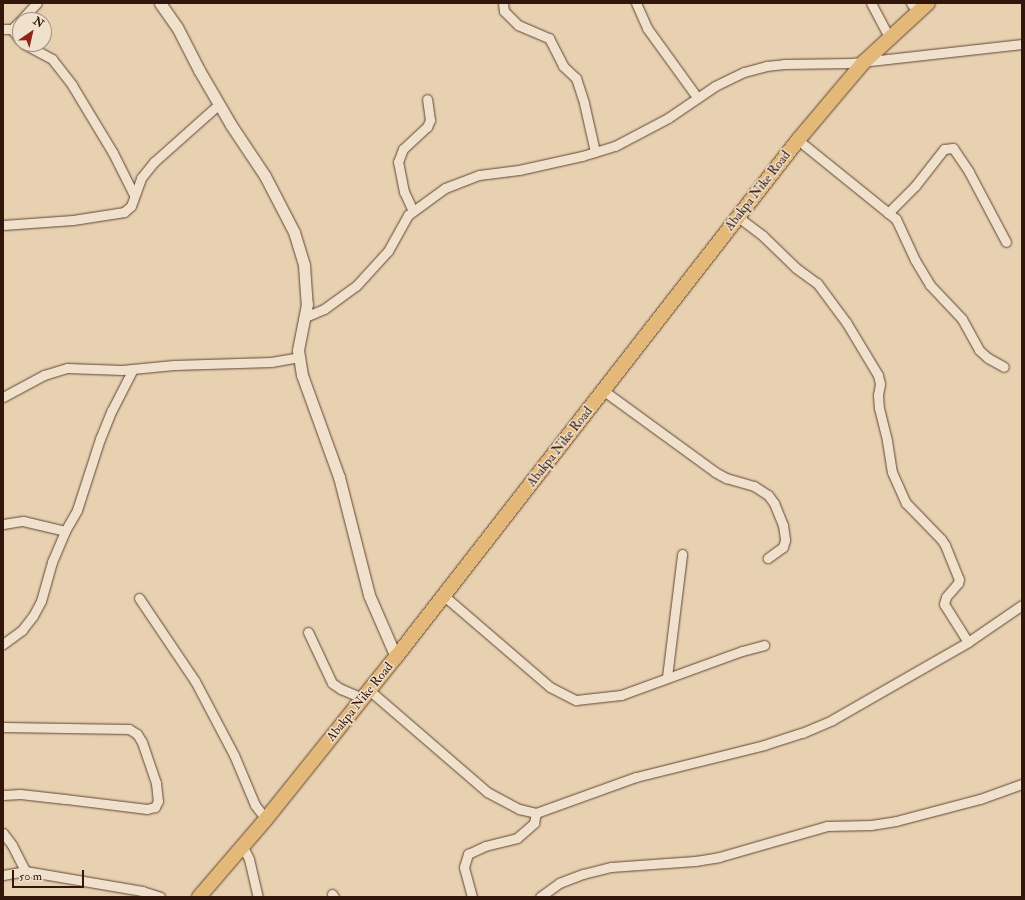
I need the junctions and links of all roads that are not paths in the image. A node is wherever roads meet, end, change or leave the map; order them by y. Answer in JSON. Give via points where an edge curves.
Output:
{"nodes":[{"id":1,"x":37,"y":3,"type":"edge"},
{"id":2,"x":160,"y":3,"type":"edge"},
{"id":3,"x":503,"y":3,"type":"edge"},
{"id":4,"x":636,"y":3,"type":"edge"},
{"id":5,"x":871,"y":3,"type":"edge"},
{"id":6,"x":919,"y":6,"type":"edge"},
{"id":7,"x":28,"y":12,"type":"edge"},
{"id":8,"x":890,"y":38,"type":"junction"},
{"id":9,"x":1022,"y":44,"type":"edge"},
{"id":10,"x":39,"y":52,"type":"edge"},
{"id":11,"x":864,"y":62,"type":"junction"},
{"id":12,"x":697,"y":97,"type":"junction"},
{"id":13,"x":427,"y":99,"type":"dead end"},
{"id":14,"x":218,"y":104,"type":"junction"},
{"id":15,"x":798,"y":140,"type":"junction"},
{"id":16,"x":595,"y":152,"type":"junction"},
{"id":17,"x":134,"y":195,"type":"junction"},
{"id":18,"x":413,"y":211,"type":"junction"},
{"id":19,"x":888,"y":213,"type":"junction"},
{"id":20,"x":738,"y":217,"type":"junction"},
{"id":21,"x":3,"y":226,"type":"edge"},
{"id":22,"x":1006,"y":242,"type":"dead end"},
{"id":23,"x":305,"y":317,"type":"junction"},
{"id":24,"x":298,"y":357,"type":"junction"},
{"id":25,"x":1004,"y":367,"type":"dead end"},
{"id":26,"x":133,"y":369,"type":"junction"},
{"id":27,"x":604,"y":391,"type":"junction"},
{"id":28,"x":3,"y":397,"type":"edge"},
{"id":29,"x":3,"y":524,"type":"edge"},
{"id":30,"x":65,"y":531,"type":"junction"},
{"id":31,"x":682,"y":554,"type":"dead end"},
{"id":32,"x":768,"y":558,"type":"dead end"},
{"id":33,"x":443,"y":595,"type":"junction"},
{"id":34,"x":140,"y":598,"type":"dead end"},
{"id":35,"x":1022,"y":605,"type":"edge"},
{"id":36,"x":308,"y":632,"type":"dead end"},
{"id":37,"x":968,"y":642,"type":"junction"},
{"id":38,"x":3,"y":644,"type":"edge"},
{"id":39,"x":764,"y":645,"type":"dead end"},
{"id":40,"x":396,"y":657,"type":"junction"},
{"id":41,"x":668,"y":677,"type":"junction"},
{"id":42,"x":366,"y":694,"type":"junction"},
{"id":43,"x":3,"y":727,"type":"edge"},
{"id":44,"x":1022,"y":784,"type":"edge"},
{"id":45,"x":3,"y":795,"type":"edge"},
{"id":46,"x":536,"y":813,"type":"junction"},
{"id":47,"x":266,"y":819,"type":"junction"},
{"id":48,"x":3,"y":833,"type":"edge"},
{"id":49,"x":243,"y":846,"type":"junction"},
{"id":50,"x":25,"y":871,"type":"junction"},
{"id":51,"x":3,"y":875,"type":"edge"},
{"id":52,"x":160,"y":897,"type":"edge"},
{"id":53,"x":199,"y":897,"type":"edge"},
{"id":54,"x":258,"y":897,"type":"edge"},
{"id":55,"x":472,"y":897,"type":"edge"},
{"id":56,"x":540,"y":897,"type":"edge"}],
"edges":[{"from":1,"to":7,"type":"street"},
{"from":2,"to":14,"type":"street","via":[[177,27]]},
{"from":3,"to":16,"type":"street","via":[[504,11],[518,24],[549,38],[563,66],[576,78]]},
{"from":4,"to":12,"type":"street","via":[[647,28]]},
{"from":5,"to":8,"type":"street"},
{"from":6,"to":8,"type":"main road","name":"Abakpa Nike Road"},
{"from":8,"to":11,"type":"main road","name":"Abakpa Nike Road"},
{"from":9,"to":11,"type":"street"},
{"from":10,"to":17,"type":"street","via":[[52,59],[72,85],[114,153]]},
{"from":11,"to":12,"type":"street","via":[[766,66],[732,77]]},
{"from":11,"to":15,"type":"main road","name":"Abakpa Nike Road"},
{"from":12,"to":16,"type":"street","via":[[668,118],[633,138]]},
{"from":13,"to":18,"type":"street","via":[[430,120],[427,127],[402,149],[398,162],[404,192]]},
{"from":14,"to":17,"type":"street","via":[[154,162],[141,178]]},
{"from":14,"to":23,"type":"street","via":[[265,176],[294,232],[305,274]]},
{"from":15,"to":19,"type":"street"},
{"from":15,"to":20,"type":"main road","name":"Abakpa Nike Road"},
{"from":16,"to":18,"type":"street","via":[[519,170],[472,177],[441,190]]},
{"from":17,"to":21,"type":"street","via":[[131,206],[116,215]]},
{"from":18,"to":23,"type":"street","via":[[404,220],[386,254],[356,286],[324,309]]},
{"from":19,"to":22,"type":"street","via":[[915,186],[944,149],[953,148],[969,172]]},
{"from":19,"to":25,"type":"street","via":[[900,225],[914,260],[930,285],[962,319],[979,350]]},
{"from":20,"to":27,"type":"main road","name":"Abakpa Nike Road"},
{"from":20,"to":37,"type":"street","via":[[817,283],[846,322],[878,375],[879,408],[892,472],[906,503],[945,545],[959,579],[944,604]]},
{"from":23,"to":24,"type":"street"},
{"from":24,"to":26,"type":"street","via":[[271,362]]},
{"from":24,"to":40,"type":"street","via":[[304,384],[339,477],[369,595]]},
{"from":26,"to":28,"type":"street","via":[[80,367],[56,370]]},
{"from":26,"to":30,"type":"street","via":[[112,410],[80,503]]},
{"from":27,"to":32,"type":"street","via":[[715,472],[754,486],[768,495],[783,525],[785,540],[782,547]]},
{"from":27,"to":33,"type":"main road","name":"Abakpa Nike Road"},
{"from":29,"to":30,"type":"street","via":[[23,521]]},
{"from":30,"to":38,"type":"street","via":[[52,562],[41,601],[33,616],[22,630]]},
{"from":31,"to":41,"type":"street"},
{"from":33,"to":40,"type":"main road","name":"Abakpa Nike Road"},
{"from":33,"to":41,"type":"street","via":[[550,686],[576,700],[621,695]]},
{"from":34,"to":47,"type":"street","via":[[195,681],[234,755],[255,805]]},
{"from":35,"to":37,"type":"street"},
{"from":36,"to":42,"type":"street","via":[[332,683],[341,689]]},
{"from":37,"to":46,"type":"street","via":[[864,704],[802,733],[726,755],[636,776]]},
{"from":39,"to":41,"type":"street"},
{"from":40,"to":42,"type":"main road","name":"Abakpa Nike Road"},
{"from":42,"to":46,"type":"street","via":[[487,792],[519,809]]},
{"from":42,"to":47,"type":"main road","name":"Abakpa Nike Road"},
{"from":43,"to":45,"type":"street","via":[[129,729],[137,734],[142,742],[156,783],[158,802],[155,807],[147,809],[42,796]]},
{"from":44,"to":56,"type":"street","via":[[980,799],[896,821],[871,826],[828,826],[694,861],[611,867],[583,874],[559,884]]},
{"from":46,"to":55,"type":"street","via":[[534,823],[518,838],[485,846],[468,854],[464,867]]},
{"from":47,"to":49,"type":"main road","name":"Abakpa Nike Road"},
{"from":48,"to":50,"type":"street"},
{"from":49,"to":53,"type":"main road","name":"Abakpa Nike Road"},
{"from":49,"to":54,"type":"street","via":[[249,859]]},
{"from":50,"to":51,"type":"street"},
{"from":50,"to":52,"type":"street","via":[[142,891]]}]}
